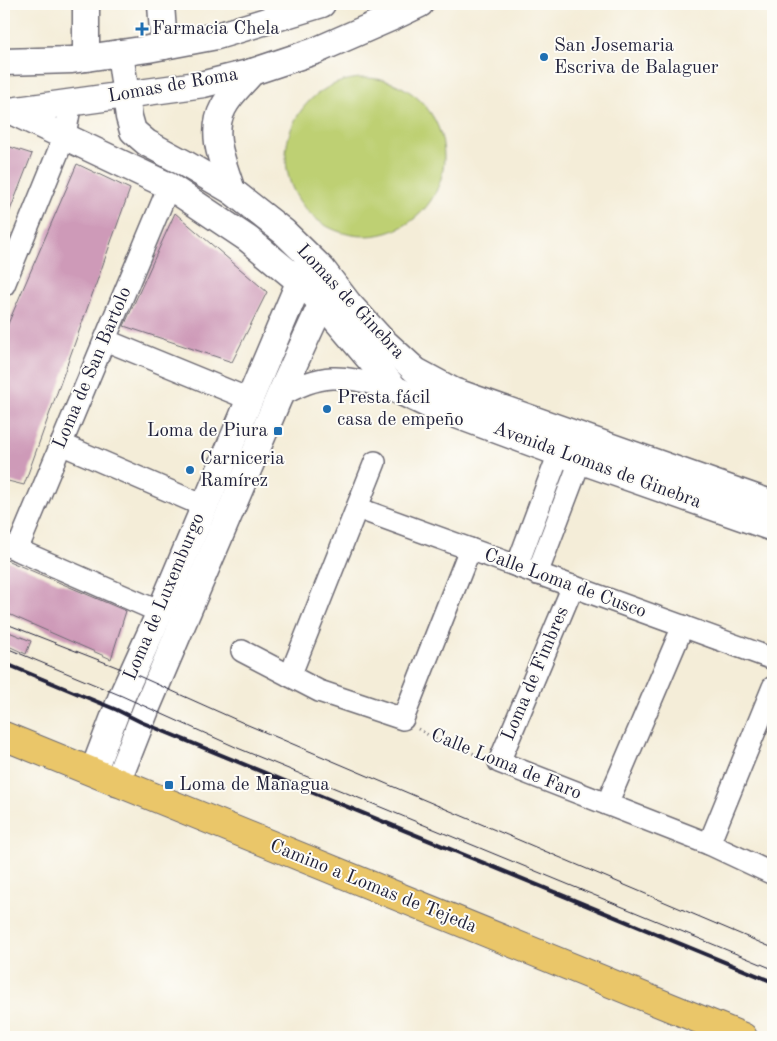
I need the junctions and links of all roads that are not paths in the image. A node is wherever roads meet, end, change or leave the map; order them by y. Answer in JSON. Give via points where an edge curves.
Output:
{"nodes":[{"id":1,"x":86,"y":4,"type":"edge"},
{"id":2,"x":161,"y":4,"type":"edge"},
{"id":3,"x":322,"y":4,"type":"edge"},
{"id":4,"x":420,"y":4,"type":"edge"},
{"id":5,"x":286,"y":10,"type":"edge"},
{"id":6,"x":164,"y":46,"type":"junction"},
{"id":7,"x":120,"y":53,"type":"junction"},
{"id":8,"x":86,"y":58,"type":"junction"},
{"id":9,"x":4,"y":62,"type":"edge"},
{"id":10,"x":252,"y":72,"type":"junction"},
{"id":11,"x":126,"y":95,"type":"junction"},
{"id":12,"x":71,"y":102,"type":"junction"},
{"id":13,"x":7,"y":110,"type":"edge"},
{"id":14,"x":65,"y":135,"type":"junction"},
{"id":15,"x":169,"y":186,"type":"junction"},
{"id":16,"x":232,"y":191,"type":"junction"},
{"id":17,"x":309,"y":256,"type":"junction"},
{"id":18,"x":330,"y":278,"type":"junction"},
{"id":19,"x":300,"y":282,"type":"junction"},
{"id":20,"x":4,"y":285,"type":"edge"},
{"id":21,"x":322,"y":303,"type":"junction"},
{"id":22,"x":105,"y":340,"type":"junction"},
{"id":23,"x":395,"y":389,"type":"junction"},
{"id":24,"x":279,"y":398,"type":"junction"},
{"id":25,"x":249,"y":399,"type":"junction"},
{"id":26,"x":61,"y":444,"type":"junction"},
{"id":27,"x":569,"y":457,"type":"junction"},
{"id":28,"x":375,"y":462,"type":"dead end"},
{"id":29,"x":773,"y":504,"type":"edge"},
{"id":30,"x":204,"y":506,"type":"junction"},
{"id":31,"x":357,"y":508,"type":"junction"},
{"id":32,"x":773,"y":528,"type":"edge"},
{"id":33,"x":10,"y":547,"type":"edge"},
{"id":34,"x":470,"y":549,"type":"junction"},
{"id":35,"x":517,"y":566,"type":"junction"},
{"id":36,"x":537,"y":574,"type":"junction"},
{"id":37,"x":171,"y":584,"type":"junction"},
{"id":38,"x":573,"y":586,"type":"junction"},
{"id":39,"x":196,"y":595,"type":"junction"},
{"id":40,"x":160,"y":612,"type":"junction"},
{"id":41,"x":683,"y":626,"type":"junction"},
{"id":42,"x":242,"y":650,"type":"dead end"},
{"id":43,"x":773,"y":659,"type":"edge"},
{"id":44,"x":290,"y":676,"type":"junction"},
{"id":45,"x":773,"y":687,"type":"edge"},
{"id":46,"x":4,"y":736,"type":"edge"},
{"id":47,"x":499,"y":762,"type":"joint"},
{"id":48,"x":93,"y":772,"type":"junction"},
{"id":49,"x":117,"y":782,"type":"junction"},
{"id":50,"x":607,"y":804,"type":"junction"},
{"id":51,"x":709,"y":844,"type":"junction"},
{"id":52,"x":773,"y":874,"type":"edge"},
{"id":53,"x":743,"y":1037,"type":"edge"}],
"edges":[{"from":1,"to":8,"type":"street"},
{"from":2,"to":6,"type":"street"},
{"from":3,"to":5,"type":"street"},
{"from":4,"to":10,"type":"street","name":"Lomas de Roma","via":[[315,51]]},
{"from":5,"to":6,"type":"street","via":[[217,36]]},
{"from":6,"to":7,"type":"street"},
{"from":7,"to":8,"type":"street"},
{"from":7,"to":11,"type":"street","name":"Lomas de Ginebra"},
{"from":8,"to":9,"type":"street"},
{"from":10,"to":11,"type":"street","name":"Lomas de Roma","via":[[204,84]]},
{"from":10,"to":16,"type":"street","via":[[223,107],[217,123],[218,140]]},
{"from":11,"to":12,"type":"street","name":"Lomas de Roma"},
{"from":11,"to":16,"type":"street","name":"Lomas de Ginebra","via":[[134,131],[146,143]]},
{"from":12,"to":13,"type":"street","name":"Lomas de Roma"},
{"from":12,"to":14,"type":"street"},
{"from":13,"to":14,"type":"street","name":"Avenida Lomas de Ginebra"},
{"from":14,"to":15,"type":"street","name":"Avenida Lomas de Ginebra"},
{"from":14,"to":20,"type":"street"},
{"from":15,"to":19,"type":"street","name":"Avenida Lomas de Ginebra","via":[[248,239]]},
{"from":15,"to":22,"type":"street","name":"Loma de San Bartolo"},
{"from":16,"to":17,"type":"street","name":"Lomas de Ginebra"},
{"from":17,"to":18,"type":"street","name":"Lomas de Ginebra"},
{"from":17,"to":19,"type":"street","name":"Loma de Luxemburgo"},
{"from":18,"to":21,"type":"street","name":"Loma de Luxemburgo"},
{"from":18,"to":29,"type":"street","name":"Lomas de Ginebra","via":[[348,303],[388,346],[416,371],[453,391]]},
{"from":19,"to":21,"type":"street","name":"Avenida Lomas de Ginebra"},
{"from":19,"to":25,"type":"street","name":"Loma de Luxemburgo"},
{"from":21,"to":23,"type":"street","name":"Avenida Lomas de Ginebra"},
{"from":21,"to":24,"type":"street","name":"Loma de Luxemburgo"},
{"from":22,"to":25,"type":"street"},
{"from":22,"to":26,"type":"street","name":"Loma de San Bartolo"},
{"from":23,"to":24,"type":"street","via":[[340,377],[319,379]]},
{"from":23,"to":27,"type":"street","name":"Avenida Lomas de Ginebra"},
{"from":24,"to":39,"type":"street","name":"Loma de Luxemburgo"},
{"from":25,"to":30,"type":"street","name":"Loma de Luxemburgo"},
{"from":26,"to":30,"type":"street"},
{"from":26,"to":33,"type":"street","name":"Loma de San Bartolo"},
{"from":27,"to":32,"type":"street","name":"Avenida Lomas de Ginebra"},
{"from":27,"to":35,"type":"street"},
{"from":27,"to":36,"type":"street"},
{"from":28,"to":31,"type":"street"},
{"from":30,"to":37,"type":"street","name":"Loma de Luxemburgo"},
{"from":31,"to":34,"type":"street","name":"Calle Loma de Cusco"},
{"from":31,"to":44,"type":"street"},
{"from":33,"to":40,"type":"street"},
{"from":34,"to":35,"type":"street","name":"Calle Loma de Cusco"},
{"from":34,"to":44,"type":"street","via":[[403,719],[319,691]]},
{"from":35,"to":36,"type":"street","name":"Calle Loma de Cusco"},
{"from":36,"to":38,"type":"street","name":"Calle Loma de Cusco"},
{"from":37,"to":39,"type":"street"},
{"from":37,"to":40,"type":"street","name":"Loma de Luxemburgo"},
{"from":38,"to":41,"type":"street","name":"Calle Loma de Cusco"},
{"from":38,"to":47,"type":"street","name":"Loma de Fimbres"},
{"from":39,"to":49,"type":"street","name":"Loma de Luxemburgo"},
{"from":40,"to":48,"type":"street","name":"Loma de Luxemburgo"},
{"from":41,"to":43,"type":"street","name":"Calle Loma de Cusco"},
{"from":41,"to":50,"type":"street"},
{"from":42,"to":44,"type":"street"},
{"from":45,"to":51,"type":"street"},
{"from":46,"to":48,"type":"main road","name":"Camino a Lomas de Tejeda"},
{"from":47,"to":50,"type":"street","name":"Calle Loma de Faro"},
{"from":48,"to":49,"type":"main road","name":"Camino a Lomas de Tejeda"},
{"from":49,"to":53,"type":"main road","name":"Camino a Lomas de Tejeda"},
{"from":50,"to":51,"type":"street","name":"Calle Loma de Faro"},
{"from":51,"to":52,"type":"street","name":"Calle Loma de Faro"}]}
